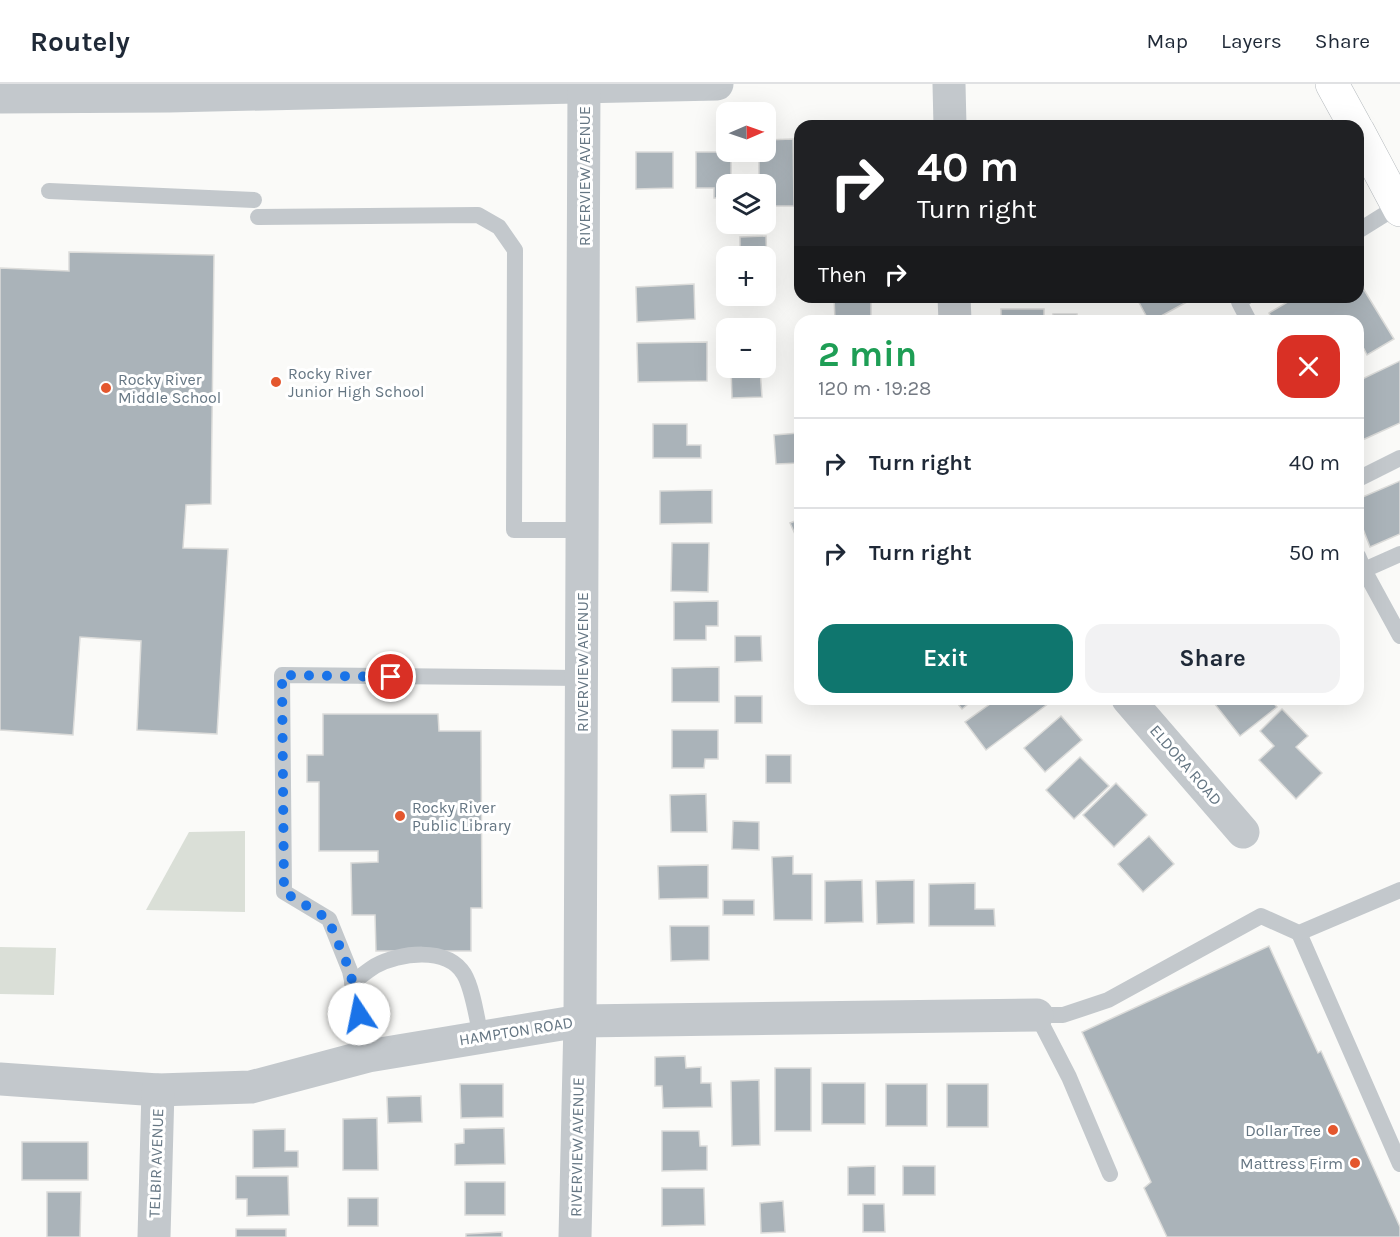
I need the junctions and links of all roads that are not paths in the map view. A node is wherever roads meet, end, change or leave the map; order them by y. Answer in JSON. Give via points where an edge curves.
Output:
{"nodes":[{"id":1,"x":717,"y":84,"type":"edge"},
{"id":2,"x":950,"y":84,"type":"edge"},
{"id":3,"x":1332,"y":84,"type":"edge"},
{"id":4,"x":464,"y":86,"type":"edge"},
{"id":5,"x":584,"y":86,"type":"junction"},
{"id":6,"x":170,"y":90,"type":"edge"},
{"id":7,"x":0,"y":97,"type":"edge"},
{"id":8,"x":950,"y":120,"type":"edge"},
{"id":9,"x":1352,"y":120,"type":"edge"},
{"id":10,"x":1364,"y":142,"type":"edge"},
{"id":11,"x":49,"y":191,"type":"dead end"},
{"id":12,"x":254,"y":200,"type":"dead end"},
{"id":13,"x":1399,"y":208,"type":"edge"},
{"id":14,"x":258,"y":217,"type":"dead end"},
{"id":15,"x":1364,"y":228,"type":"edge"},
{"id":16,"x":1400,"y":458,"type":"edge"},
{"id":17,"x":1364,"y":476,"type":"edge"},
{"id":18,"x":583,"y":530,"type":"junction"},
{"id":19,"x":1400,"y":554,"type":"edge"},
{"id":20,"x":1364,"y":562,"type":"edge"},
{"id":21,"x":1364,"y":569,"type":"edge"},
{"id":22,"x":1400,"y":636,"type":"edge"},
{"id":23,"x":581,"y":678,"type":"junction"},
{"id":24,"x":1133,"y":705,"type":"edge"},
{"id":25,"x":1244,"y":832,"type":"dead end"},
{"id":26,"x":1400,"y":890,"type":"edge"},
{"id":27,"x":1299,"y":933,"type":"junction"},
{"id":28,"x":352,"y":983,"type":"junction"},
{"id":29,"x":1037,"y":1015,"type":"junction"},
{"id":30,"x":580,"y":1021,"type":"junction"},
{"id":31,"x":481,"y":1037,"type":"junction"},
{"id":32,"x":368,"y":1056,"type":"junction"},
{"id":33,"x":0,"y":1079,"type":"edge"},
{"id":34,"x":158,"y":1090,"type":"junction"},
{"id":35,"x":1400,"y":1164,"type":"edge"},
{"id":36,"x":1110,"y":1174,"type":"dead end"},
{"id":37,"x":154,"y":1237,"type":"edge"},
{"id":38,"x":575,"y":1237,"type":"edge"}],
"edges":[{"from":1,"to":5,"type":"street"},
{"from":2,"to":8,"type":"street"},
{"from":3,"to":9,"type":"main road"},
{"from":4,"to":5,"type":"street"},
{"from":4,"to":6,"type":"street"},
{"from":5,"to":18,"type":"street","name":"RIVERVIEW AVENUE"},
{"from":6,"to":7,"type":"street"},
{"from":10,"to":13,"type":"main road"},
{"from":11,"to":12,"type":"lane"},
{"from":13,"to":15,"type":"lane"},
{"from":14,"to":18,"type":"lane","via":[[478,215],[499,227],[515,250],[514,530]]},
{"from":16,"to":17,"type":"lane"},
{"from":18,"to":23,"type":"street","name":"RIVERVIEW AVENUE"},
{"from":19,"to":20,"type":"lane"},
{"from":21,"to":22,"type":"lane"},
{"from":23,"to":28,"type":"lane","via":[[282,675],[284,892],[328,919]]},
{"from":23,"to":30,"type":"street","name":"RIVERVIEW AVENUE"},
{"from":24,"to":25,"type":"street","name":"ELDORA ROAD"},
{"from":26,"to":27,"type":"lane"},
{"from":27,"to":29,"type":"lane","via":[[1261,916],[1108,1000],[1063,1015]]},
{"from":27,"to":35,"type":"lane"},
{"from":28,"to":31,"type":"lane","via":[[375,966],[399,956],[448,960],[464,974]]},
{"from":28,"to":32,"type":"lane"},
{"from":29,"to":30,"type":"street","name":"HAMPTON ROAD"},
{"from":29,"to":36,"type":"lane","via":[[1069,1077]]},
{"from":30,"to":31,"type":"street","name":"HAMPTON ROAD"},
{"from":30,"to":38,"type":"street","name":"RIVERVIEW AVENUE"},
{"from":31,"to":32,"type":"street","name":"HAMPTON ROAD"},
{"from":32,"to":34,"type":"street","name":"HAMPTON ROAD","via":[[251,1087]]},
{"from":33,"to":34,"type":"street","name":"HAMPTON ROAD"},
{"from":34,"to":37,"type":"street","name":"TELBIR AVENUE"}]}
